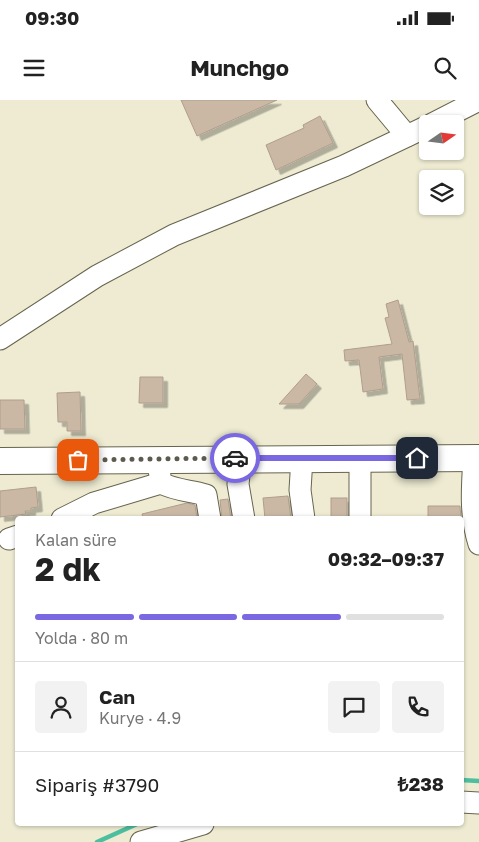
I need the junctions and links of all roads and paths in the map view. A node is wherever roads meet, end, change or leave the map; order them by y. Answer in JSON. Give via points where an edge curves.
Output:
{"nodes":[{"id":1,"x":377,"y":100,"type":"edge"},
{"id":2,"x":479,"y":100,"type":"edge"},
{"id":3,"x":450,"y":115,"type":"edge"},
{"id":4,"x":419,"y":130,"type":"edge"},
{"id":5,"x":407,"y":136,"type":"junction"},
{"id":6,"x":0,"y":339,"type":"edge"},
{"id":7,"x":241,"y":458,"type":"junction"},
{"id":8,"x":302,"y":458,"type":"junction"},
{"id":9,"x":360,"y":458,"type":"junction"},
{"id":10,"x":477,"y":458,"type":"edge"},
{"id":11,"x":0,"y":461,"type":"edge"},
{"id":12,"x":159,"y":471,"type":"junction"},
{"id":13,"x":71,"y":516,"type":"edge"},
{"id":14,"x":210,"y":516,"type":"edge"},
{"id":15,"x":243,"y":516,"type":"edge"},
{"id":16,"x":304,"y":516,"type":"edge"},
{"id":17,"x":360,"y":516,"type":"edge"},
{"id":18,"x":479,"y":544,"type":"edge"},
{"id":19,"x":464,"y":802,"type":"edge"},
{"id":20,"x":479,"y":803,"type":"edge"},
{"id":21,"x":196,"y":826,"type":"edge"},
{"id":22,"x":141,"y":842,"type":"edge"}],
"edges":[{"from":1,"to":5,"type":"street"},
{"from":2,"to":3,"type":"street"},
{"from":4,"to":5,"type":"street"},
{"from":5,"to":6,"type":"street","via":[[344,166],[174,236],[97,276]]},
{"from":7,"to":8,"type":"main road"},
{"from":7,"to":12,"type":"main road"},
{"from":7,"to":15,"type":"street","via":[[238,484]]},
{"from":8,"to":9,"type":"main road"},
{"from":8,"to":16,"type":"street","via":[[300,490]]},
{"from":9,"to":10,"type":"main road"},
{"from":9,"to":17,"type":"street"},
{"from":10,"to":18,"type":"street","via":[[472,487],[474,528]]},
{"from":11,"to":12,"type":"main road"},
{"from":12,"to":13,"type":"street"},
{"from":12,"to":14,"type":"street","via":[[177,491],[206,495]]},
{"from":19,"to":20,"type":"street"},
{"from":21,"to":22,"type":"street"}]}
